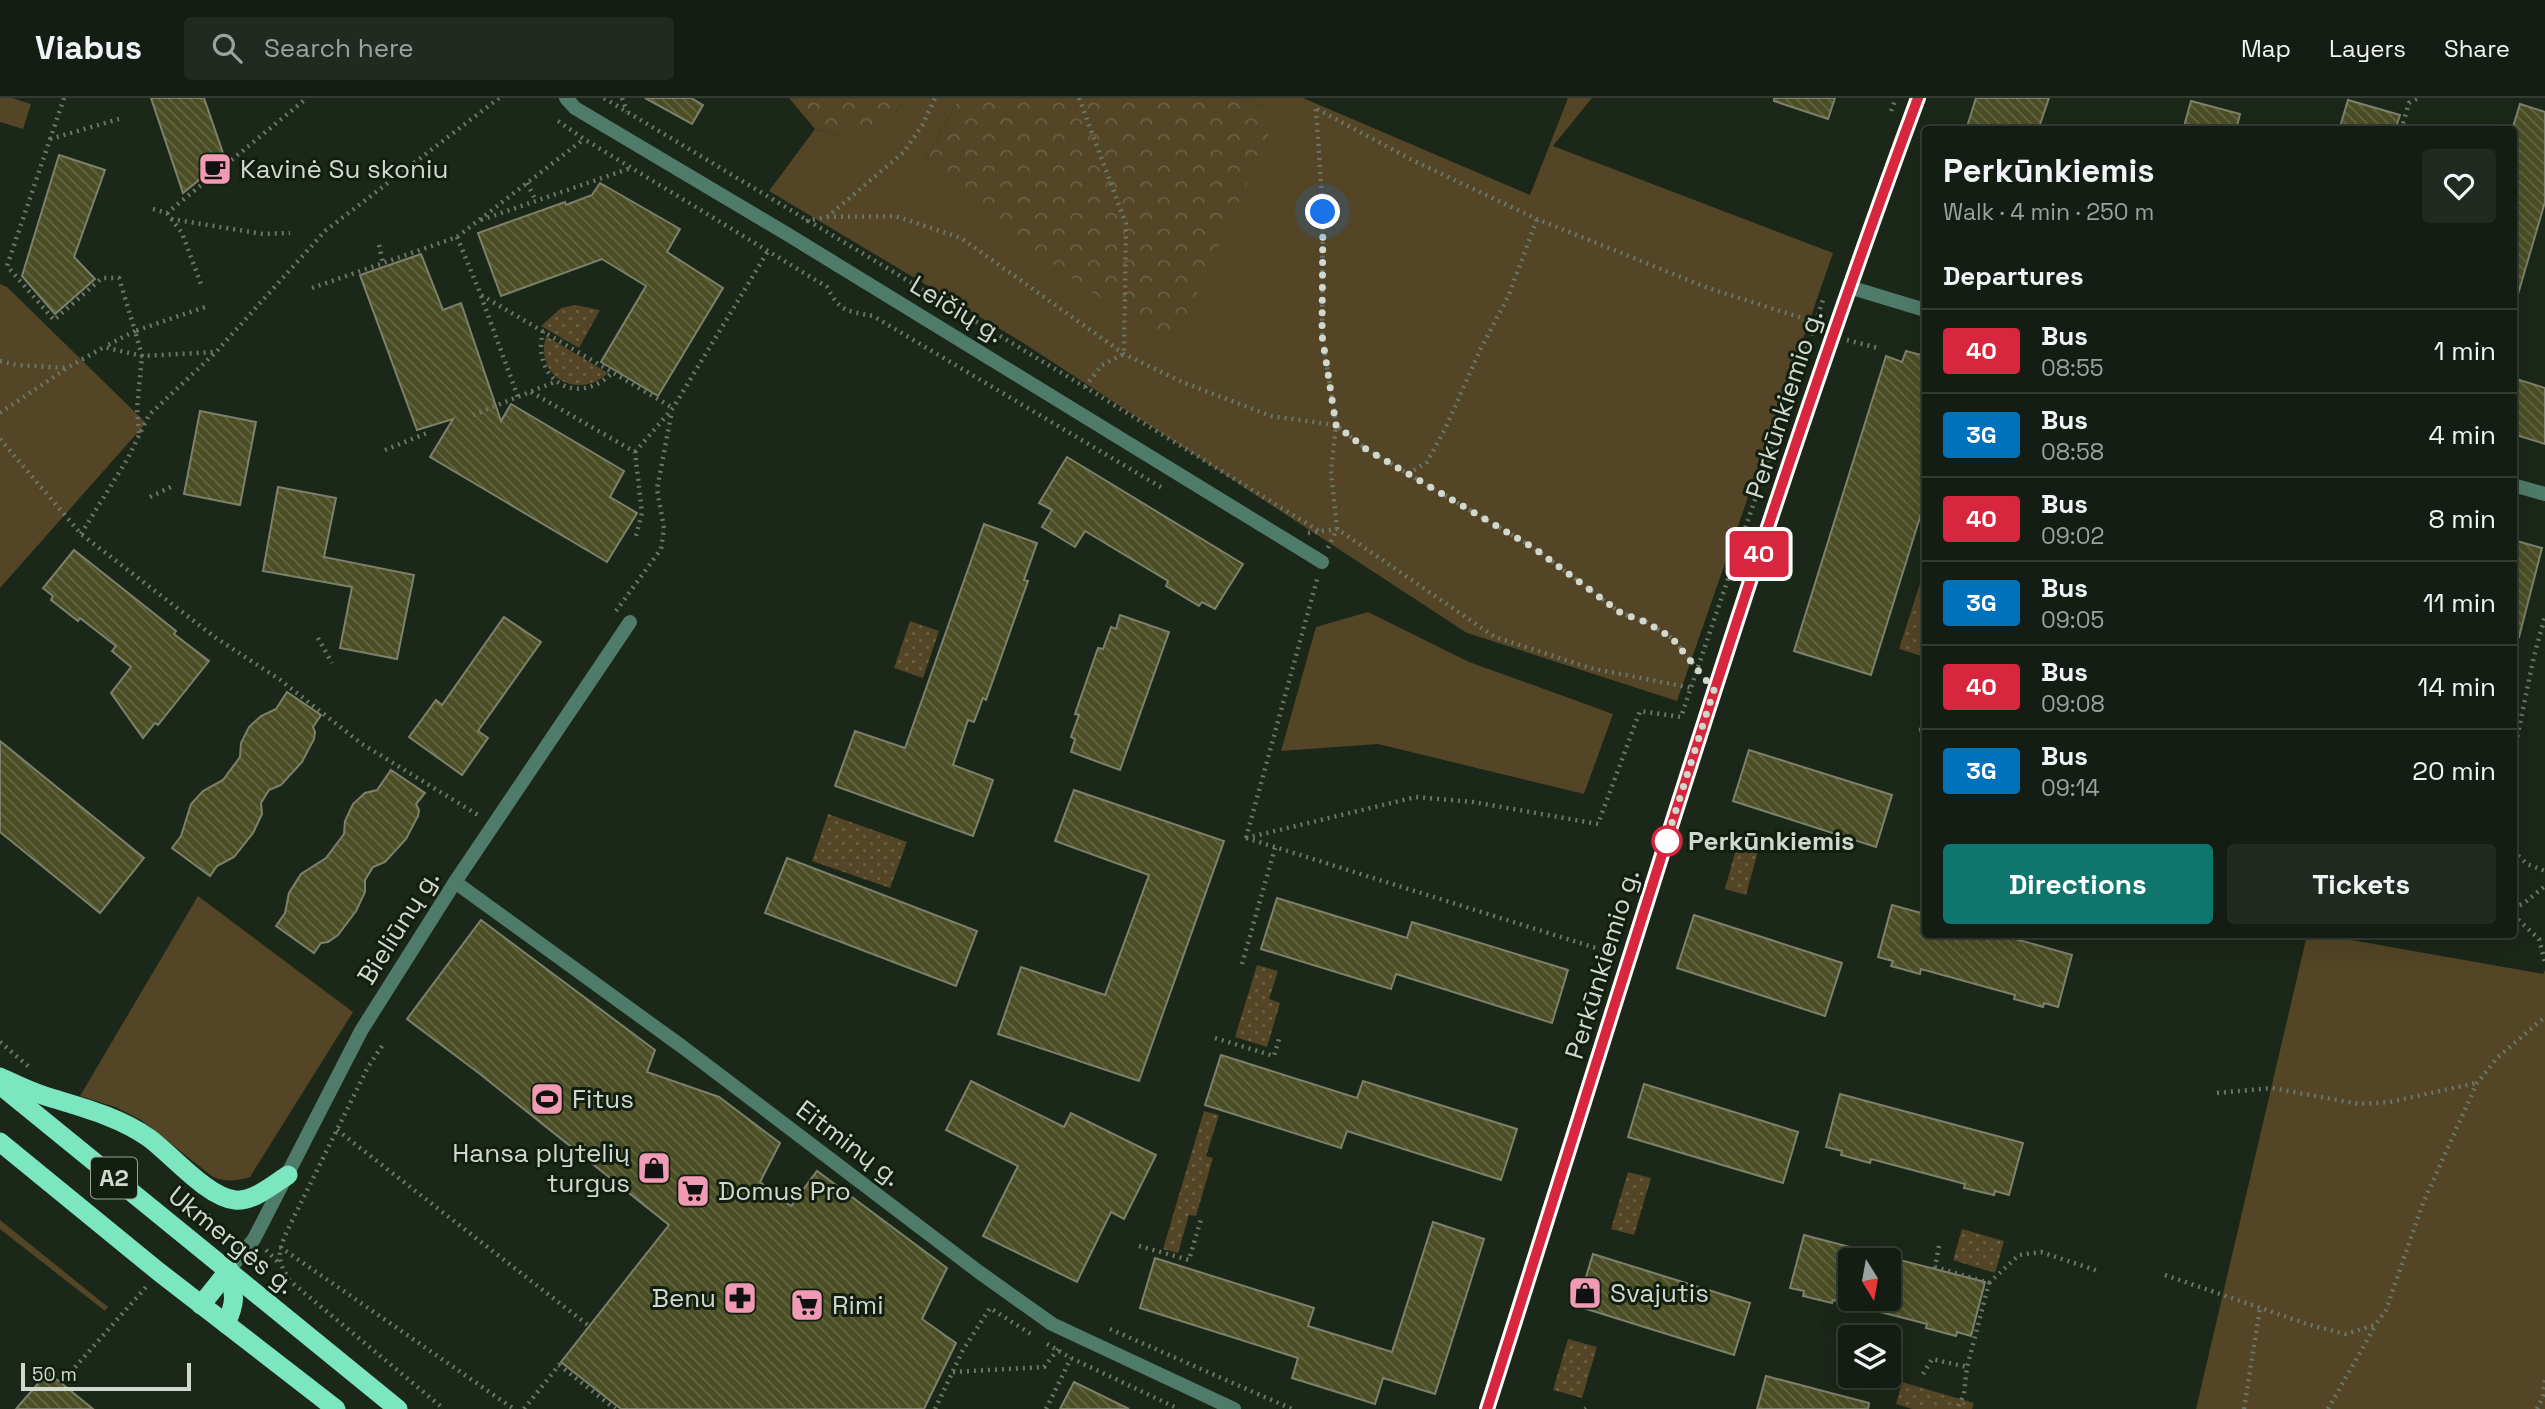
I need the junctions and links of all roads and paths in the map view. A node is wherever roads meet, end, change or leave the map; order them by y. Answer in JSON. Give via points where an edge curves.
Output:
{"nodes":[{"id":1,"x":64,"y":98,"type":"edge"},
{"id":2,"x":307,"y":98,"type":"edge"},
{"id":3,"x":499,"y":98,"type":"edge"},
{"id":4,"x":566,"y":98,"type":"edge"},
{"id":5,"x":604,"y":98,"type":"edge"},
{"id":6,"x":622,"y":98,"type":"edge"},
{"id":7,"x":935,"y":98,"type":"edge"},
{"id":8,"x":1079,"y":98,"type":"edge"},
{"id":9,"x":1919,"y":98,"type":"edge"},
{"id":10,"x":2418,"y":98,"type":"edge"},
{"id":11,"x":627,"y":113,"type":"junction"},
{"id":12,"x":119,"y":119,"type":"dead end"},
{"id":13,"x":558,"y":121,"type":"dead end"},
{"id":14,"x":2402,"y":126,"type":"edge"},
{"id":15,"x":50,"y":139,"type":"junction"},
{"id":16,"x":584,"y":139,"type":"junction"},
{"id":17,"x":632,"y":168,"type":"junction"},
{"id":18,"x":527,"y":183,"type":"junction"},
{"id":19,"x":536,"y":201,"type":"junction"},
{"id":20,"x":153,"y":209,"type":"dead end"},
{"id":21,"x":167,"y":213,"type":"junction"},
{"id":22,"x":827,"y":217,"type":"junction"},
{"id":23,"x":171,"y":219,"type":"junction"},
{"id":24,"x":1537,"y":219,"type":"junction"},
{"id":25,"x":807,"y":221,"type":"junction"},
{"id":26,"x":477,"y":222,"type":"junction"},
{"id":27,"x":290,"y":233,"type":"dead end"},
{"id":28,"x":787,"y":234,"type":"junction"},
{"id":29,"x":457,"y":237,"type":"junction"},
{"id":30,"x":379,"y":245,"type":"dead end"},
{"id":31,"x":768,"y":251,"type":"junction"},
{"id":32,"x":383,"y":263,"type":"junction"},
{"id":33,"x":201,"y":284,"type":"dead end"},
{"id":34,"x":1849,"y":287,"type":"junction"},
{"id":35,"x":312,"y":288,"type":"dead end"},
{"id":36,"x":481,"y":295,"type":"junction"},
{"id":37,"x":208,"y":306,"type":"dead end"},
{"id":38,"x":1922,"y":309,"type":"edge"},
{"id":39,"x":1812,"y":329,"type":"dead end"},
{"id":40,"x":135,"y":331,"type":"junction"},
{"id":41,"x":543,"y":331,"type":"junction"},
{"id":42,"x":104,"y":347,"type":"junction"},
{"id":43,"x":216,"y":352,"type":"junction"},
{"id":44,"x":1124,"y":354,"type":"junction"},
{"id":45,"x":142,"y":356,"type":"junction"},
{"id":46,"x":0,"y":361,"type":"edge"},
{"id":47,"x":67,"y":368,"type":"junction"},
{"id":48,"x":612,"y":373,"type":"junction"},
{"id":49,"x":557,"y":381,"type":"junction"},
{"id":50,"x":1085,"y":387,"type":"junction"},
{"id":51,"x":531,"y":392,"type":"junction"},
{"id":52,"x":518,"y":397,"type":"junction"},
{"id":53,"x":673,"y":408,"type":"junction"},
{"id":54,"x":0,"y":413,"type":"edge"},
{"id":55,"x":473,"y":415,"type":"dead end"},
{"id":56,"x":1336,"y":425,"type":"junction"},
{"id":57,"x":427,"y":433,"type":"dead end"},
{"id":58,"x":139,"y":434,"type":"junction"},
{"id":59,"x":0,"y":439,"type":"edge"},
{"id":60,"x":385,"y":450,"type":"dead end"},
{"id":61,"x":635,"y":452,"type":"junction"},
{"id":62,"x":1408,"y":474,"type":"junction"},
{"id":63,"x":175,"y":485,"type":"dead end"},
{"id":64,"x":2517,"y":486,"type":"edge"},
{"id":65,"x":2545,"y":494,"type":"edge"},
{"id":66,"x":1175,"y":496,"type":"dead end"},
{"id":67,"x":150,"y":498,"type":"dead end"},
{"id":68,"x":1337,"y":529,"type":"junction"},
{"id":69,"x":1319,"y":531,"type":"dead end"},
{"id":70,"x":81,"y":534,"type":"junction"},
{"id":71,"x":636,"y":536,"type":"dead end"},
{"id":72,"x":1322,"y":562,"type":"junction"},
{"id":73,"x":2545,"y":617,"type":"edge"},
{"id":74,"x":630,"y":622,"type":"joint"},
{"id":75,"x":318,"y":639,"type":"dead end"},
{"id":76,"x":332,"y":663,"type":"dead end"},
{"id":77,"x":1714,"y":690,"type":"junction"},
{"id":78,"x":1681,"y":717,"type":"dead end"},
{"id":79,"x":2517,"y":738,"type":"edge"},
{"id":80,"x":494,"y":825,"type":"junction"},
{"id":81,"x":1246,"y":838,"type":"junction"},
{"id":82,"x":1275,"y":847,"type":"junction"},
{"id":83,"x":2517,"y":855,"type":"edge"},
{"id":84,"x":2545,"y":871,"type":"edge"},
{"id":85,"x":455,"y":882,"type":"junction"},
{"id":86,"x":2545,"y":886,"type":"edge"},
{"id":87,"x":2517,"y":906,"type":"edge"},
{"id":88,"x":2517,"y":919,"type":"edge"},
{"id":89,"x":1629,"y":959,"type":"junction"},
{"id":90,"x":2545,"y":962,"type":"edge"},
{"id":91,"x":1241,"y":964,"type":"dead end"},
{"id":92,"x":2545,"y":1017,"type":"edge"},
{"id":93,"x":2545,"y":1024,"type":"edge"},
{"id":94,"x":2535,"y":1026,"type":"junction"},
{"id":95,"x":1215,"y":1038,"type":"dead end"},
{"id":96,"x":1279,"y":1039,"type":"dead end"},
{"id":97,"x":382,"y":1046,"type":"dead end"},
{"id":98,"x":0,"y":1077,"type":"edge"},
{"id":99,"x":2477,"y":1083,"type":"junction"},
{"id":100,"x":0,"y":1086,"type":"edge"},
{"id":101,"x":2217,"y":1093,"type":"dead end"},
{"id":102,"x":337,"y":1130,"type":"junction"},
{"id":103,"x":0,"y":1142,"type":"edge"},
{"id":104,"x":288,"y":1175,"type":"junction"},
{"id":105,"x":1201,"y":1219,"type":"dead end"},
{"id":106,"x":1139,"y":1246,"type":"dead end"},
{"id":107,"x":1939,"y":1246,"type":"dead end"},
{"id":108,"x":280,"y":1247,"type":"junction"},
{"id":109,"x":229,"y":1270,"type":"junction"},
{"id":110,"x":2098,"y":1272,"type":"dead end"},
{"id":111,"x":2165,"y":1275,"type":"dead end"},
{"id":112,"x":1989,"y":1283,"type":"junction"},
{"id":113,"x":201,"y":1305,"type":"junction"},
{"id":114,"x":2260,"y":1308,"type":"junction"},
{"id":115,"x":226,"y":1324,"type":"junction"},
{"id":116,"x":2375,"y":1325,"type":"junction"},
{"id":117,"x":589,"y":1326,"type":"dead end"},
{"id":118,"x":1071,"y":1358,"type":"junction"},
{"id":119,"x":1967,"y":1367,"type":"junction"},
{"id":120,"x":1923,"y":1374,"type":"dead end"},
{"id":121,"x":2545,"y":1378,"type":"edge"},
{"id":122,"x":336,"y":1409,"type":"edge"},
{"id":123,"x":398,"y":1409,"type":"edge"},
{"id":124,"x":444,"y":1409,"type":"edge"},
{"id":125,"x":514,"y":1409,"type":"edge"},
{"id":126,"x":524,"y":1409,"type":"edge"},
{"id":127,"x":615,"y":1409,"type":"edge"},
{"id":128,"x":935,"y":1409,"type":"edge"},
{"id":129,"x":1046,"y":1409,"type":"edge"},
{"id":130,"x":1179,"y":1409,"type":"edge"},
{"id":131,"x":1234,"y":1409,"type":"edge"},
{"id":132,"x":1486,"y":1409,"type":"edge"},
{"id":133,"x":1957,"y":1409,"type":"edge"},
{"id":134,"x":2244,"y":1409,"type":"edge"},
{"id":135,"x":2328,"y":1409,"type":"edge"},
{"id":136,"x":2537,"y":1409,"type":"edge"}],
"edges":[{"from":1,"to":15,"type":"path"},
{"from":2,"to":21,"type":"path"},
{"from":3,"to":43,"type":"path","via":[[325,231]]},
{"from":4,"to":28,"type":"street","name":"Leičių g.","via":[[575,108]]},
{"from":5,"to":11,"type":"path"},
{"from":6,"to":11,"type":"path"},
{"from":7,"to":22,"type":"path","via":[[904,152]]},
{"from":8,"to":44,"type":"path","via":[[1126,223]]},
{"from":9,"to":34,"type":"street","name":"Perkūnkiemio g."},
{"from":10,"to":14,"type":"path","via":[[2409,103]]},
{"from":11,"to":25,"type":"path"},
{"from":12,"to":15,"type":"path"},
{"from":13,"to":16,"type":"path"},
{"from":15,"to":40,"type":"path","via":[[7,266],[54,320],[103,278],[119,278]]},
{"from":16,"to":17,"type":"path"},
{"from":16,"to":18,"type":"path"},
{"from":17,"to":19,"type":"path"},
{"from":17,"to":31,"type":"path"},
{"from":18,"to":19,"type":"path"},
{"from":18,"to":26,"type":"path"},
{"from":19,"to":26,"type":"path"},
{"from":20,"to":21,"type":"path"},
{"from":21,"to":23,"type":"path"},
{"from":22,"to":25,"type":"path"},
{"from":22,"to":44,"type":"path","via":[[895,216],[961,238]]},
{"from":23,"to":27,"type":"path","via":[[263,234]]},
{"from":23,"to":33,"type":"path","via":[[182,233]]},
{"from":24,"to":39,"type":"path","via":[[1708,288],[1802,318]]},
{"from":24,"to":56,"type":"path","via":[[1316,109],[1323,212],[1322,335]]},
{"from":24,"to":62,"type":"path","via":[[1508,297],[1445,429],[1427,462]]},
{"from":25,"to":28,"type":"path"},
{"from":25,"to":50,"type":"path"},
{"from":26,"to":29,"type":"path"},
{"from":28,"to":72,"type":"street","name":"Leičių g."},
{"from":29,"to":32,"type":"path"},
{"from":29,"to":36,"type":"path"},
{"from":30,"to":32,"type":"path"},
{"from":31,"to":53,"type":"path"},
{"from":31,"to":66,"type":"path","via":[[827,287],[845,310],[873,316]]},
{"from":32,"to":35,"type":"path"},
{"from":34,"to":38,"type":"street"},
{"from":34,"to":77,"type":"street","name":"Perkūnkiemio g."},
{"from":36,"to":41,"type":"path"},
{"from":36,"to":52,"type":"path"},
{"from":37,"to":40,"type":"path"},
{"from":40,"to":42,"type":"path"},
{"from":40,"to":45,"type":"path"},
{"from":41,"to":48,"type":"path"},
{"from":41,"to":49,"type":"path","via":[[542,364]]},
{"from":42,"to":45,"type":"path"},
{"from":42,"to":47,"type":"path"},
{"from":43,"to":45,"type":"path"},
{"from":43,"to":58,"type":"path","via":[[149,415]]},
{"from":44,"to":50,"type":"path","via":[[1102,365]]},
{"from":44,"to":56,"type":"path","via":[[1271,416]]},
{"from":45,"to":58,"type":"path","via":[[136,409]]},
{"from":46,"to":47,"type":"path"},
{"from":47,"to":54,"type":"path"},
{"from":48,"to":49,"type":"path","via":[[593,387],[580,389]]},
{"from":48,"to":53,"type":"path"},
{"from":49,"to":51,"type":"path"},
{"from":50,"to":69,"type":"path"},
{"from":51,"to":52,"type":"path"},
{"from":51,"to":61,"type":"path"},
{"from":52,"to":55,"type":"path"},
{"from":53,"to":61,"type":"path"},
{"from":53,"to":74,"type":"path","via":[[657,489],[664,528],[661,549],[614,610]]},
{"from":56,"to":62,"type":"path"},
{"from":56,"to":68,"type":"path","via":[[1331,471]]},
{"from":57,"to":60,"type":"path"},
{"from":58,"to":70,"type":"path"},
{"from":59,"to":70,"type":"path"},
{"from":61,"to":71,"type":"path","via":[[642,513]]},
{"from":62,"to":77,"type":"path","via":[[1534,548],[1621,613],[1672,638]]},
{"from":63,"to":67,"type":"path"},
{"from":64,"to":65,"type":"street"},
{"from":68,"to":72,"type":"path"},
{"from":68,"to":77,"type":"path","via":[[1495,637],[1590,668]]},
{"from":70,"to":80,"type":"path","via":[[362,744]]},
{"from":72,"to":81,"type":"path"},
{"from":73,"to":79,"type":"path"},
{"from":74,"to":80,"type":"street","name":"Bieliūnų g."},
{"from":75,"to":76,"type":"path"},
{"from":77,"to":89,"type":"street","name":"Perkūnkiemio g."},
{"from":78,"to":81,"type":"path","via":[[1640,711],[1598,824],[1416,797]]},
{"from":80,"to":85,"type":"street","name":"Bieliūnų g."},
{"from":81,"to":82,"type":"path"},
{"from":82,"to":89,"type":"path"},
{"from":82,"to":91,"type":"path"},
{"from":83,"to":84,"type":"path"},
{"from":85,"to":104,"type":"street","name":"Bieliūnų g.","via":[[361,1031]]},
{"from":85,"to":131,"type":"street","name":"Eitminų g.","via":[[1052,1324]]},
{"from":86,"to":87,"type":"path"},
{"from":88,"to":90,"type":"path","via":[[2539,939]]},
{"from":89,"to":132,"type":"street","name":"Perkūnkiemio g."},
{"from":92,"to":94,"type":"path"},
{"from":93,"to":94,"type":"path"},
{"from":94,"to":99,"type":"path","via":[[2498,1057]]},
{"from":95,"to":96,"type":"path","via":[[1274,1056]]},
{"from":97,"to":102,"type":"path"},
{"from":98,"to":104,"type":"highway","via":[[125,1124],[221,1195],[236,1200],[250,1197]]},
{"from":99,"to":101,"type":"path","via":[[2359,1104],[2272,1088]]},
{"from":99,"to":116,"type":"path","via":[[2423,1203],[2386,1310]]},
{"from":100,"to":109,"type":"highway","name":"Ukmergės g.","number":"A2"},
{"from":102,"to":108,"type":"path"},
{"from":102,"to":117,"type":"path"},
{"from":103,"to":113,"type":"highway","number":"A2"},
{"from":104,"to":109,"type":"street","name":"Bieliūnų g.","via":[[254,1239]]},
{"from":105,"to":106,"type":"path","via":[[1189,1260]]},
{"from":107,"to":112,"type":"path","via":[[1935,1267]]},
{"from":108,"to":124,"type":"path","via":[[279,1263],[290,1281]]},
{"from":108,"to":125,"type":"path"},
{"from":109,"to":113,"type":"highway"},
{"from":109,"to":115,"type":"highway","via":[[235,1298]]},
{"from":109,"to":123,"type":"highway","name":"Ukmergės g.","number":"A2"},
{"from":110,"to":112,"type":"path","via":[[2041,1252],[2019,1255]]},
{"from":111,"to":114,"type":"path"},
{"from":112,"to":119,"type":"path"},
{"from":113,"to":115,"type":"highway","number":"A2"},
{"from":114,"to":116,"type":"path","via":[[2345,1334]]},
{"from":114,"to":134,"type":"path"},
{"from":115,"to":122,"type":"highway","number":"A2"},
{"from":116,"to":135,"type":"path"},
{"from":118,"to":128,"type":"path","via":[[990,1308],[963,1350]]},
{"from":118,"to":129,"type":"path"},
{"from":118,"to":130,"type":"path"},
{"from":119,"to":120,"type":"path","via":[[1932,1359]]},
{"from":119,"to":133,"type":"path"},
{"from":121,"to":136,"type":"path"},
{"from":126,"to":127,"type":"path","via":[[559,1365]]}]}
